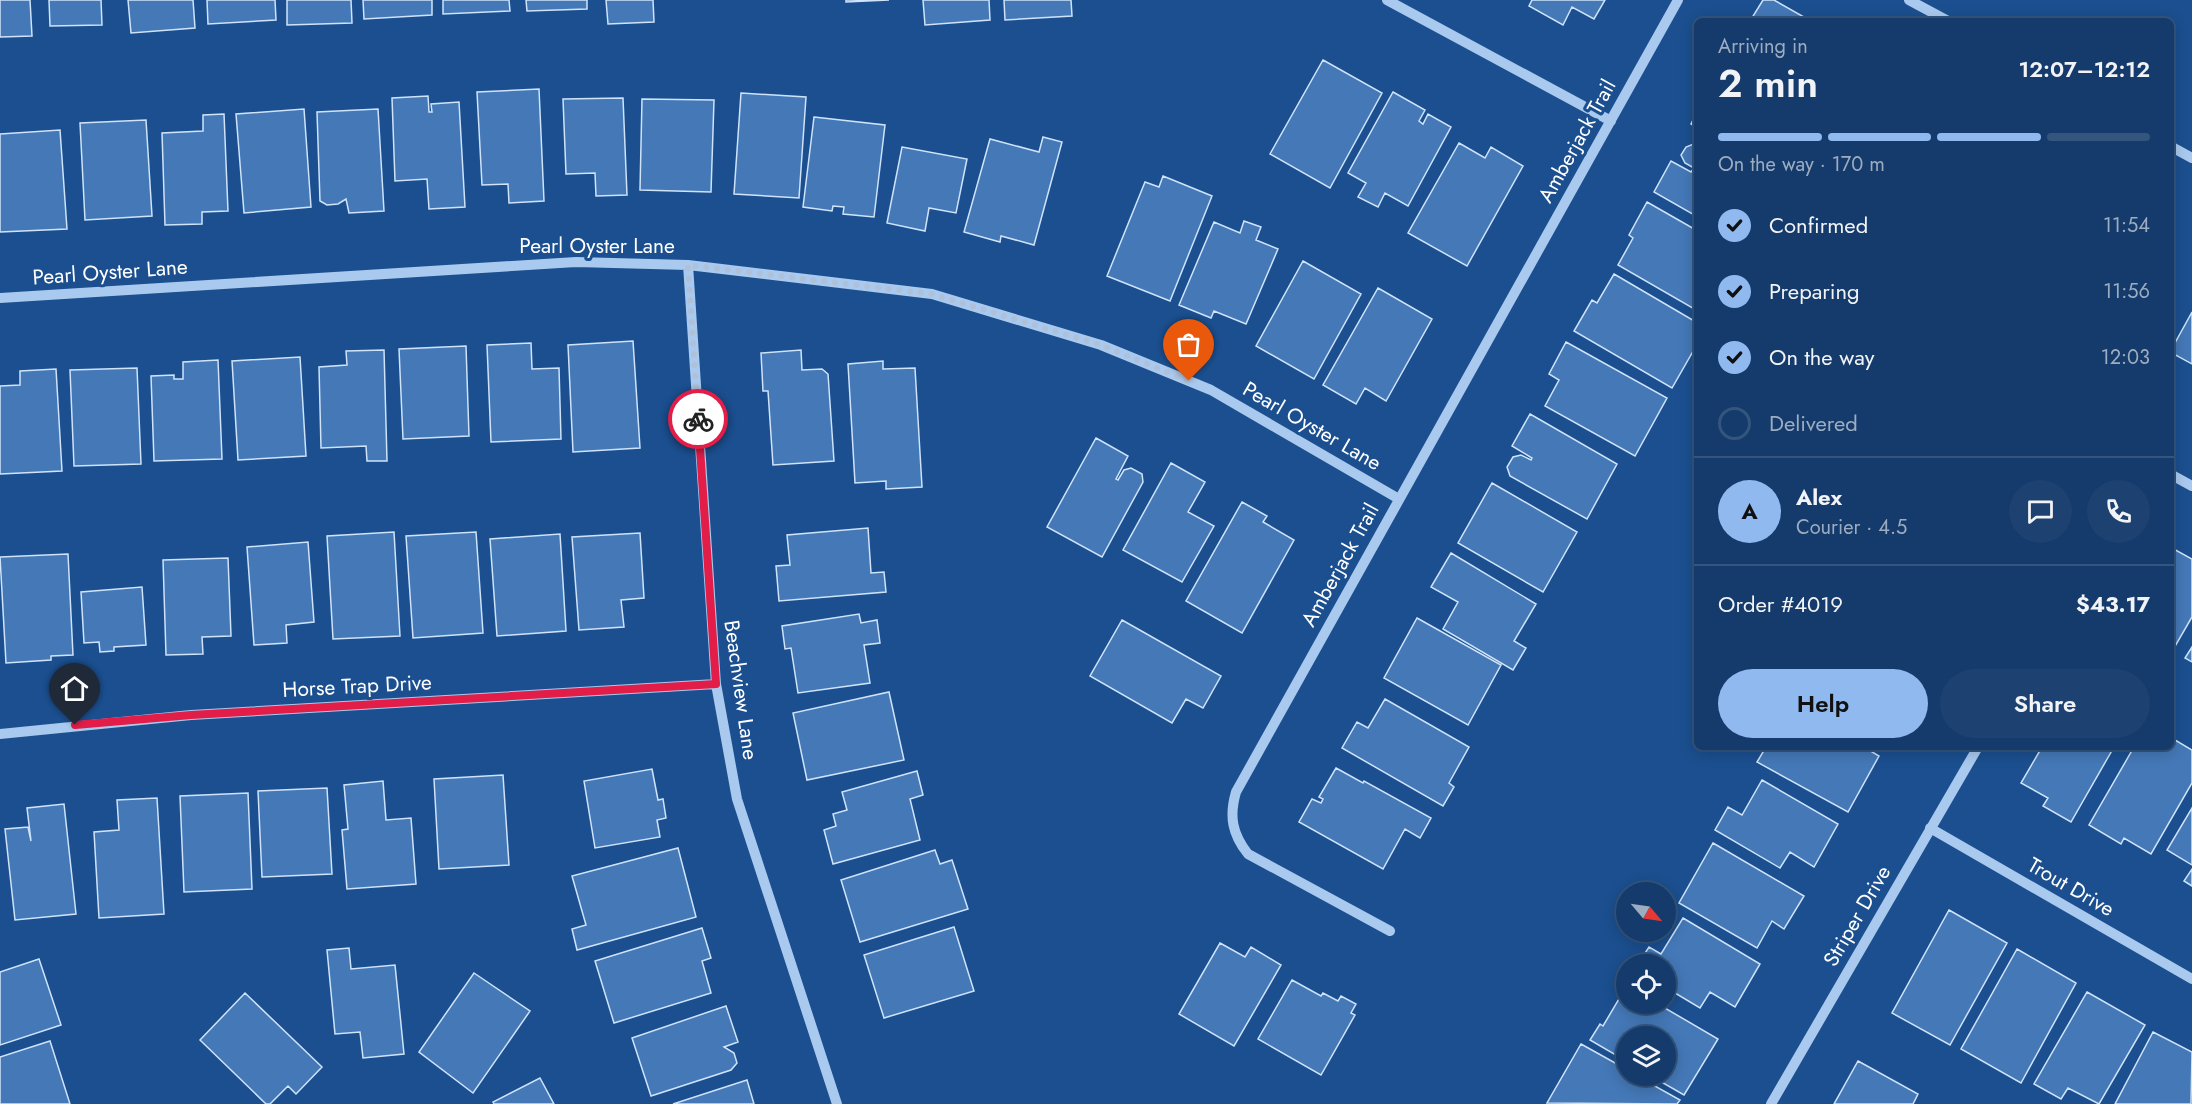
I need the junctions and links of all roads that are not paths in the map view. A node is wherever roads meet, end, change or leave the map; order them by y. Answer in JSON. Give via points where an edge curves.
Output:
{"nodes":[{"id":1,"x":1387,"y":0,"type":"edge"},
{"id":2,"x":1678,"y":0,"type":"edge"},
{"id":3,"x":1910,"y":0,"type":"edge"},
{"id":4,"x":1943,"y":18,"type":"edge"},
{"id":5,"x":1611,"y":121,"type":"junction"},
{"id":6,"x":2174,"y":148,"type":"edge"},
{"id":7,"x":2192,"y":158,"type":"edge"},
{"id":8,"x":688,"y":265,"type":"junction"},
{"id":9,"x":0,"y":298,"type":"edge"},
{"id":10,"x":2174,"y":476,"type":"edge"},
{"id":11,"x":2192,"y":486,"type":"edge"},
{"id":12,"x":1399,"y":499,"type":"junction"},
{"id":13,"x":716,"y":684,"type":"junction"},
{"id":14,"x":0,"y":734,"type":"edge"},
{"id":15,"x":1976,"y":750,"type":"edge"},
{"id":16,"x":1930,"y":828,"type":"junction"},
{"id":17,"x":1390,"y":931,"type":"dead end"},
{"id":18,"x":2192,"y":979,"type":"edge"},
{"id":19,"x":837,"y":1104,"type":"edge"},
{"id":20,"x":1771,"y":1104,"type":"edge"}],
"edges":[{"from":1,"to":5,"type":"street"},
{"from":2,"to":5,"type":"street","name":"Amberjack Trail"},
{"from":3,"to":4,"type":"street"},
{"from":5,"to":12,"type":"street","name":"Amberjack Trail"},
{"from":6,"to":7,"type":"street"},
{"from":8,"to":9,"type":"street","name":"Pearl Oyster Lane","via":[[576,262]]},
{"from":8,"to":12,"type":"street","name":"Pearl Oyster Lane","via":[[932,294],[1101,345],[1211,390]]},
{"from":8,"to":13,"type":"street","name":"Beachview Lane"},
{"from":10,"to":11,"type":"street"},
{"from":12,"to":17,"type":"street","name":"Amberjack Trail","via":[[1236,792],[1231,808],[1236,838],[1248,854]]},
{"from":13,"to":14,"type":"street","name":"Horse Trap Drive","via":[[191,715]]},
{"from":13,"to":19,"type":"street","name":"Beachview Lane","via":[[737,798]]},
{"from":15,"to":16,"type":"street","name":"Striper Drive"},
{"from":16,"to":18,"type":"street","name":"Trout Drive"},
{"from":16,"to":20,"type":"street","name":"Striper Drive"}]}
